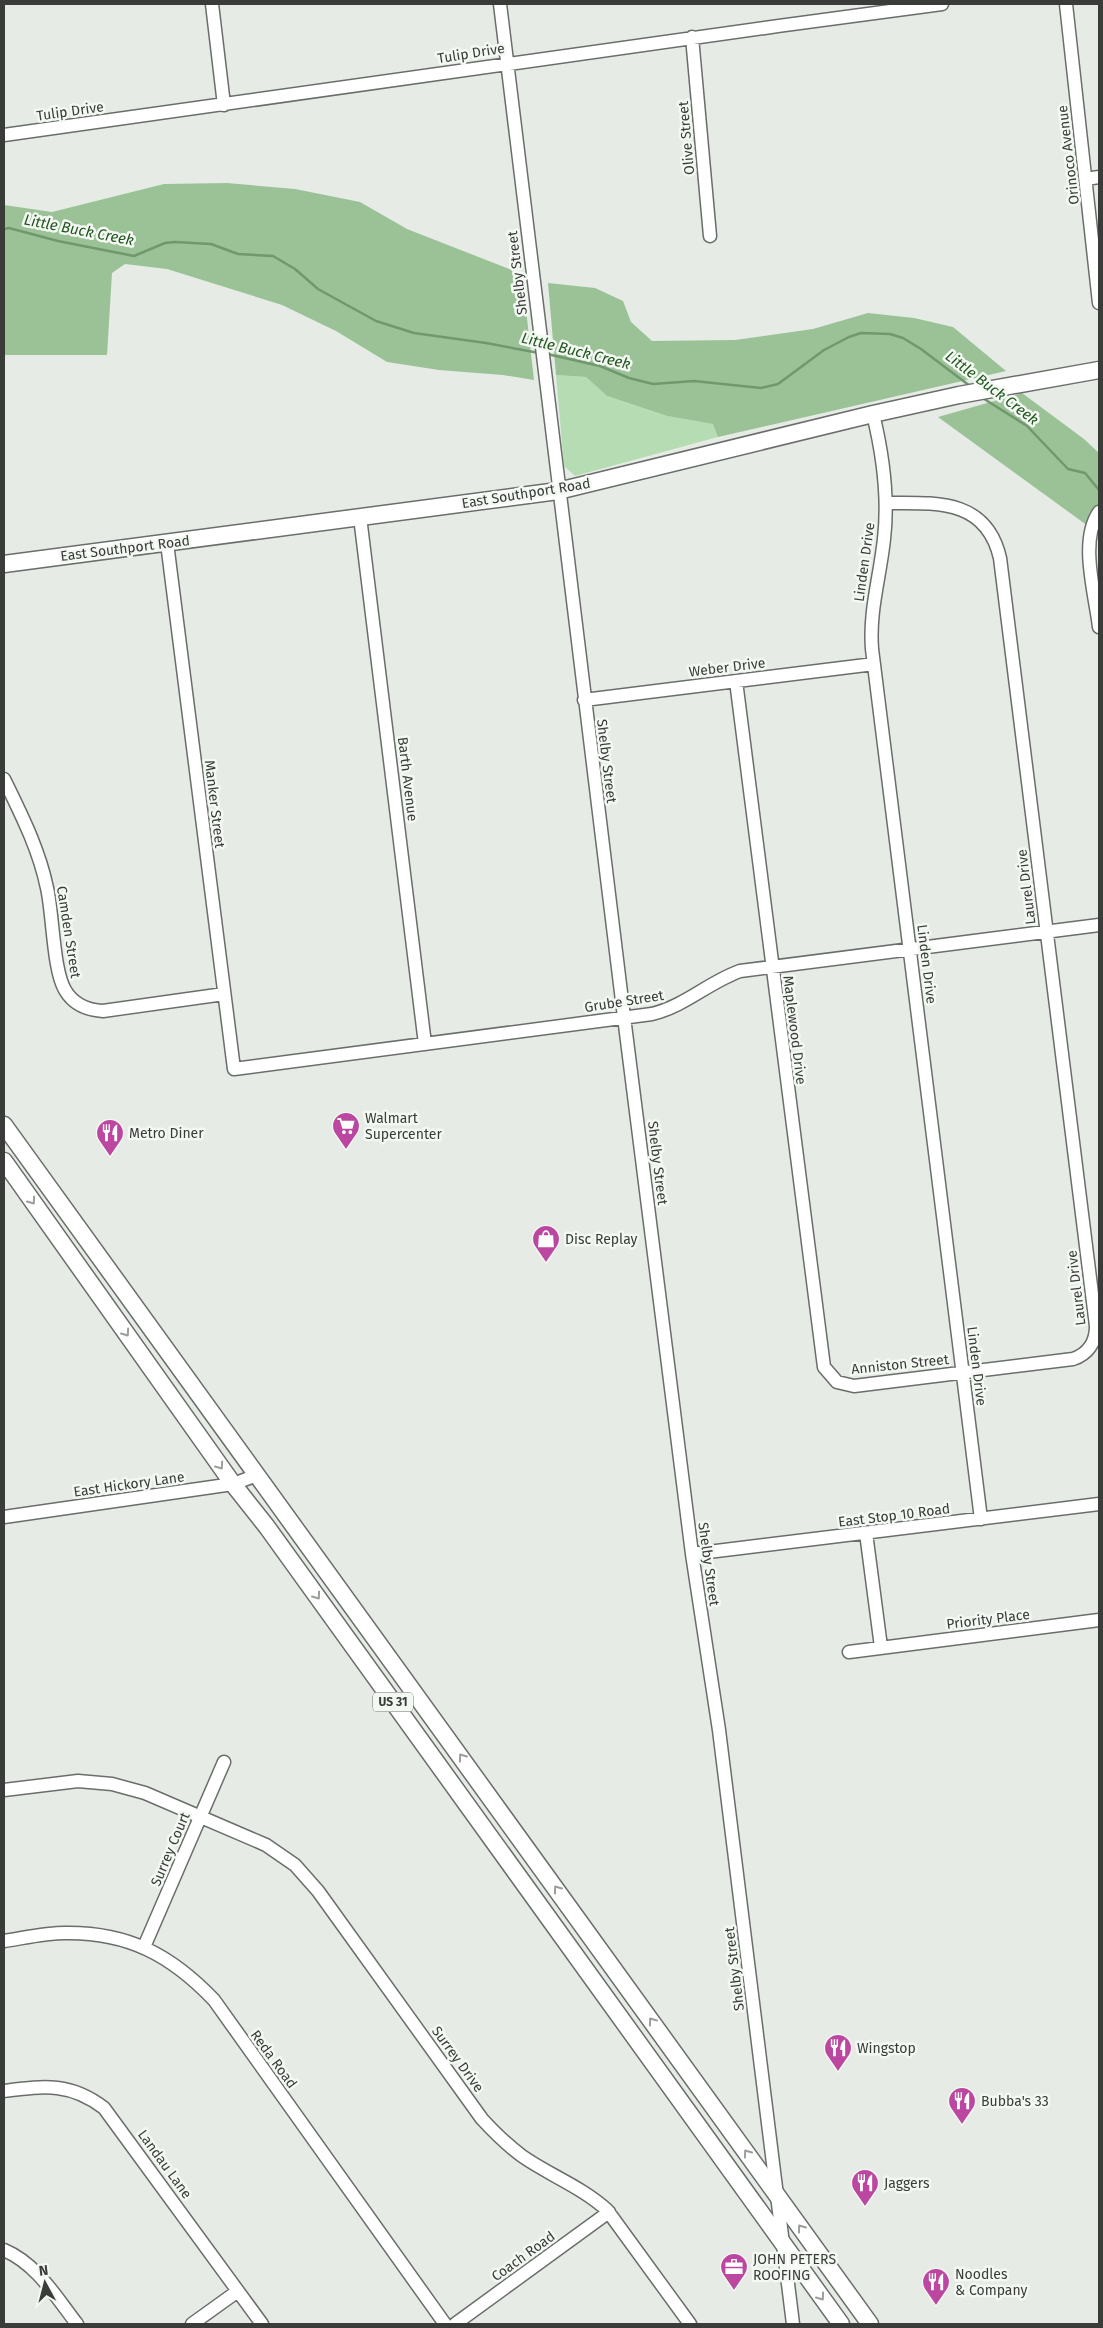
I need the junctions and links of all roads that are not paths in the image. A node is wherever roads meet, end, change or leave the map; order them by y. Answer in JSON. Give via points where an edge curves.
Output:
{"nodes":[{"id":1,"x":212,"y":4,"type":"edge"},
{"id":2,"x":500,"y":4,"type":"edge"},
{"id":3,"x":942,"y":4,"type":"edge"},
{"id":4,"x":1066,"y":4,"type":"edge"},
{"id":5,"x":692,"y":37,"type":"junction"},
{"id":6,"x":507,"y":63,"type":"junction"},
{"id":7,"x":224,"y":105,"type":"junction"},
{"id":8,"x":4,"y":135,"type":"edge"},
{"id":9,"x":1099,"y":177,"type":"edge"},
{"id":10,"x":1086,"y":179,"type":"junction"},
{"id":11,"x":710,"y":236,"type":"dead end"},
{"id":12,"x":1099,"y":302,"type":"edge"},
{"id":13,"x":1099,"y":370,"type":"edge"},
{"id":14,"x":872,"y":414,"type":"junction"},
{"id":15,"x":558,"y":491,"type":"junction"},
{"id":16,"x":886,"y":503,"type":"junction"},
{"id":17,"x":1098,"y":513,"type":"edge"},
{"id":18,"x":360,"y":517,"type":"junction"},
{"id":19,"x":167,"y":543,"type":"junction"},
{"id":20,"x":4,"y":564,"type":"edge"},
{"id":21,"x":1099,"y":627,"type":"edge"},
{"id":22,"x":874,"y":664,"type":"junction"},
{"id":23,"x":736,"y":681,"type":"junction"},
{"id":24,"x":584,"y":700,"type":"junction"},
{"id":25,"x":4,"y":779,"type":"edge"},
{"id":26,"x":1099,"y":925,"type":"edge"},
{"id":27,"x":1047,"y":932,"type":"junction"},
{"id":28,"x":910,"y":949,"type":"junction"},
{"id":29,"x":772,"y":967,"type":"junction"},
{"id":30,"x":224,"y":994,"type":"junction"},
{"id":31,"x":624,"y":1017,"type":"junction"},
{"id":32,"x":425,"y":1044,"type":"junction"},
{"id":33,"x":234,"y":1069,"type":"joint"},
{"id":34,"x":4,"y":1125,"type":"edge"},
{"id":35,"x":4,"y":1161,"type":"edge"},
{"id":36,"x":1088,"y":1349,"type":"joint"},
{"id":37,"x":963,"y":1372,"type":"junction"},
{"id":38,"x":833,"y":1379,"type":"joint"},
{"id":39,"x":257,"y":1475,"type":"junction"},
{"id":40,"x":233,"y":1484,"type":"junction"},
{"id":41,"x":1099,"y":1504,"type":"edge"},
{"id":42,"x":4,"y":1517,"type":"edge"},
{"id":43,"x":981,"y":1519,"type":"junction"},
{"id":44,"x":866,"y":1534,"type":"junction"},
{"id":45,"x":692,"y":1554,"type":"junction"},
{"id":46,"x":1099,"y":1620,"type":"edge"},
{"id":47,"x":881,"y":1647,"type":"junction"},
{"id":48,"x":848,"y":1652,"type":"dead end"},
{"id":49,"x":224,"y":1762,"type":"dead end"},
{"id":50,"x":4,"y":1790,"type":"edge"},
{"id":51,"x":201,"y":1816,"type":"junction"},
{"id":52,"x":4,"y":1941,"type":"edge"},
{"id":53,"x":144,"y":1947,"type":"junction"},
{"id":54,"x":4,"y":2092,"type":"edge"},
{"id":55,"x":776,"y":2192,"type":"junction"},
{"id":56,"x":609,"y":2212,"type":"junction"},
{"id":57,"x":782,"y":2243,"type":"junction"},
{"id":58,"x":4,"y":2250,"type":"edge"},
{"id":59,"x":238,"y":2291,"type":"junction"},
{"id":60,"x":77,"y":2324,"type":"edge"},
{"id":61,"x":192,"y":2324,"type":"edge"},
{"id":62,"x":262,"y":2324,"type":"edge"},
{"id":63,"x":445,"y":2324,"type":"edge"},
{"id":64,"x":455,"y":2324,"type":"edge"},
{"id":65,"x":690,"y":2324,"type":"edge"},
{"id":66,"x":792,"y":2324,"type":"edge"},
{"id":67,"x":841,"y":2324,"type":"edge"},
{"id":68,"x":870,"y":2324,"type":"edge"}],
"edges":[{"from":1,"to":7,"type":"street"},
{"from":2,"to":6,"type":"street","name":"Shelby Street"},
{"from":3,"to":5,"type":"street","name":"Tulip Drive"},
{"from":4,"to":10,"type":"street","name":"Orinoco Avenue"},
{"from":5,"to":6,"type":"street","name":"Tulip Drive"},
{"from":5,"to":11,"type":"street","name":"Olive Street"},
{"from":6,"to":7,"type":"street","name":"Tulip Drive"},
{"from":6,"to":15,"type":"street","name":"Shelby Street"},
{"from":7,"to":8,"type":"street","name":"Tulip Drive"},
{"from":9,"to":10,"type":"street"},
{"from":10,"to":12,"type":"street","name":"Orinoco Avenue"},
{"from":13,"to":14,"type":"main road","name":"East Southport Road"},
{"from":14,"to":15,"type":"main road","name":"East Southport Road"},
{"from":14,"to":16,"type":"street","name":"Linden Drive","via":[[883,463]]},
{"from":15,"to":18,"type":"main road","name":"East Southport Road"},
{"from":15,"to":24,"type":"street","name":"Shelby Street"},
{"from":16,"to":22,"type":"street","name":"Linden Drive","via":[[884,546],[872,610]]},
{"from":16,"to":27,"type":"street","name":"Laurel Drive","via":[[954,506],[982,524],[998,550]]},
{"from":17,"to":21,"type":"street","via":[[1090,531],[1089,548]]},
{"from":18,"to":19,"type":"main road","name":"East Southport Road"},
{"from":18,"to":32,"type":"street","name":"Barth Avenue"},
{"from":19,"to":20,"type":"main road","name":"East Southport Road"},
{"from":19,"to":30,"type":"street","name":"Manker Street"},
{"from":22,"to":23,"type":"street","name":"Weber Drive"},
{"from":22,"to":28,"type":"street","name":"Linden Drive"},
{"from":23,"to":24,"type":"street","name":"Weber Drive"},
{"from":23,"to":29,"type":"street","name":"Maplewood Drive"},
{"from":24,"to":31,"type":"street","name":"Shelby Street"},
{"from":25,"to":30,"type":"street","name":"Camden Street","via":[[38,854],[48,892],[60,978],[74,1001],[90,1010],[103,1011]]},
{"from":26,"to":27,"type":"street","name":"Grube Street"},
{"from":27,"to":28,"type":"street","name":"Grube Street"},
{"from":27,"to":36,"type":"street","name":"Laurel Drive","via":[[1096,1326]]},
{"from":28,"to":29,"type":"street","name":"Grube Street"},
{"from":28,"to":37,"type":"street","name":"Linden Drive"},
{"from":29,"to":31,"type":"street","name":"Grube Street","via":[[727,976],[665,1012]]},
{"from":29,"to":38,"type":"street","name":"Maplewood Drive","via":[[822,1361]]},
{"from":30,"to":33,"type":"street","name":"Manker Street"},
{"from":31,"to":32,"type":"street","name":"Grube Street"},
{"from":31,"to":45,"type":"street","name":"Shelby Street"},
{"from":32,"to":33,"type":"street","name":"Grube Street"},
{"from":34,"to":39,"type":"main road","number":"US 31"},
{"from":35,"to":40,"type":"main road","number":"US 31","one_way":true},
{"from":36,"to":37,"type":"street","name":"Anniston Street","via":[[1074,1358]]},
{"from":37,"to":38,"type":"street","name":"Anniston Street","via":[[854,1386]]},
{"from":37,"to":43,"type":"street","name":"Linden Drive"},
{"from":39,"to":40,"type":"street","name":"East Hickory Lane"},
{"from":55,"to":39,"type":"main road","number":"US 31","one_way":true},
{"from":40,"to":42,"type":"street","name":"East Hickory Lane"},
{"from":40,"to":57,"type":"main road","number":"US 31","one_way":true},
{"from":41,"to":43,"type":"street","name":"East Stop 10 Road"},
{"from":43,"to":44,"type":"street","name":"East Stop 10 Road"},
{"from":44,"to":45,"type":"street","name":"East Stop 10 Road"},
{"from":44,"to":47,"type":"street"},
{"from":45,"to":55,"type":"street","name":"Shelby Street","via":[[719,1730]]},
{"from":46,"to":47,"type":"street","name":"Priority Place"},
{"from":47,"to":48,"type":"street","name":"Priority Place"},
{"from":49,"to":51,"type":"street","name":"Surrey Court"},
{"from":50,"to":51,"type":"street","name":"Surrey Drive","via":[[69,1781],[112,1784],[146,1793]]},
{"from":51,"to":53,"type":"street","name":"Surrey Court"},
{"from":51,"to":56,"type":"street","name":"Surrey Drive","via":[[266,1845],[304,1874],[491,2128],[520,2155],[589,2195]]},
{"from":52,"to":53,"type":"street","name":"Reda Road","via":[[87,1933],[120,1938]]},
{"from":53,"to":63,"type":"street","name":"Reda Road","via":[[182,1969],[214,2000]]},
{"from":54,"to":59,"type":"street","name":"Landau Lane","via":[[45,2086],[66,2088],[104,2108]]},
{"from":55,"to":57,"type":"street","name":"Shelby Street"},
{"from":68,"to":55,"type":"main road","number":"US 31","one_way":true},
{"from":56,"to":64,"type":"street","name":"Coach Road"},
{"from":56,"to":65,"type":"street","name":"Surrey Drive"},
{"from":57,"to":66,"type":"street","name":"Shelby Street"},
{"from":57,"to":67,"type":"main road","number":"US 31","one_way":true},
{"from":58,"to":60,"type":"street","via":[[36,2272]]},
{"from":59,"to":61,"type":"street"},
{"from":59,"to":62,"type":"street","name":"Landau Lane"}]}
